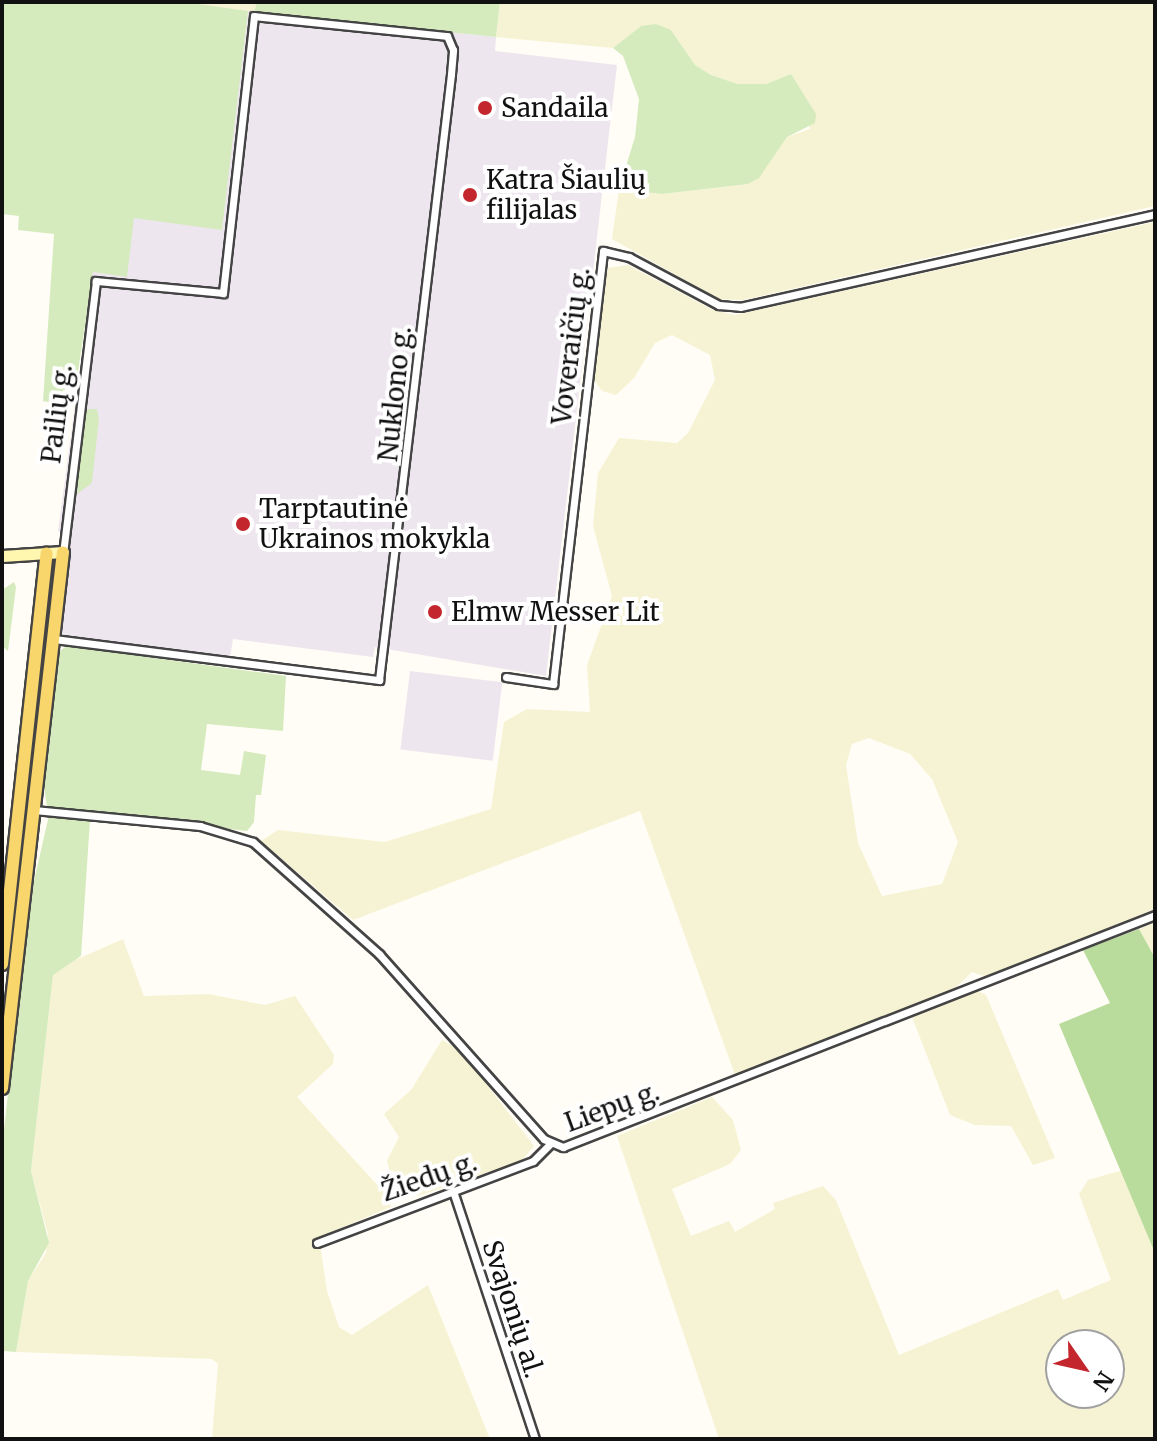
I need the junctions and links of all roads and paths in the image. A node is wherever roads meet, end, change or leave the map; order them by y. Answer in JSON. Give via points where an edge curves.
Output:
{"nodes":[{"id":1,"x":1155,"y":214,"type":"edge"},
{"id":2,"x":96,"y":281,"type":"joint"},
{"id":3,"x":63,"y":552,"type":"junction"},
{"id":4,"x":47,"y":553,"type":"junction"},
{"id":5,"x":2,"y":556,"type":"edge"},
{"id":6,"x":54,"y":639,"type":"junction"},
{"id":7,"x":506,"y":677,"type":"dead end"},
{"id":8,"x":34,"y":810,"type":"junction"},
{"id":9,"x":1155,"y":915,"type":"edge"},
{"id":10,"x":17,"y":956,"type":"junction"},
{"id":11,"x":3,"y":959,"type":"edge"},
{"id":12,"x":2,"y":1088,"type":"edge"},
{"id":13,"x":550,"y":1144,"type":"junction"},
{"id":14,"x":453,"y":1191,"type":"junction"},
{"id":15,"x":317,"y":1243,"type":"dead end"},
{"id":16,"x":535,"y":1439,"type":"edge"}],
"edges":[{"from":1,"to":7,"type":"street","name":"Voveraičių g.","via":[[740,307],[719,305],[629,257],[603,251],[553,684]]},
{"from":2,"to":3,"type":"street","name":"Pailių g."},
{"from":2,"to":6,"type":"street","name":"Nuklono g.","via":[[223,293],[254,16],[447,36],[453,50],[451,74],[379,680]]},
{"from":3,"to":4,"type":"main road"},
{"from":3,"to":6,"type":"main road"},
{"from":4,"to":5,"type":"main road"},
{"from":4,"to":11,"type":"main road"},
{"from":6,"to":8,"type":"main road"},
{"from":8,"to":10,"type":"main road"},
{"from":8,"to":13,"type":"street","name":"Liepų g.","via":[[200,826],[253,842],[379,954]]},
{"from":9,"to":13,"type":"street","name":"Liepų g.","via":[[578,1145]]},
{"from":10,"to":11,"type":"main road"},
{"from":10,"to":12,"type":"main road"},
{"from":13,"to":14,"type":"street","name":"Žiedų g.","via":[[533,1161]]},
{"from":14,"to":15,"type":"street","name":"Žiedų g."},
{"from":14,"to":16,"type":"street","name":"Svajonių al."}]}
